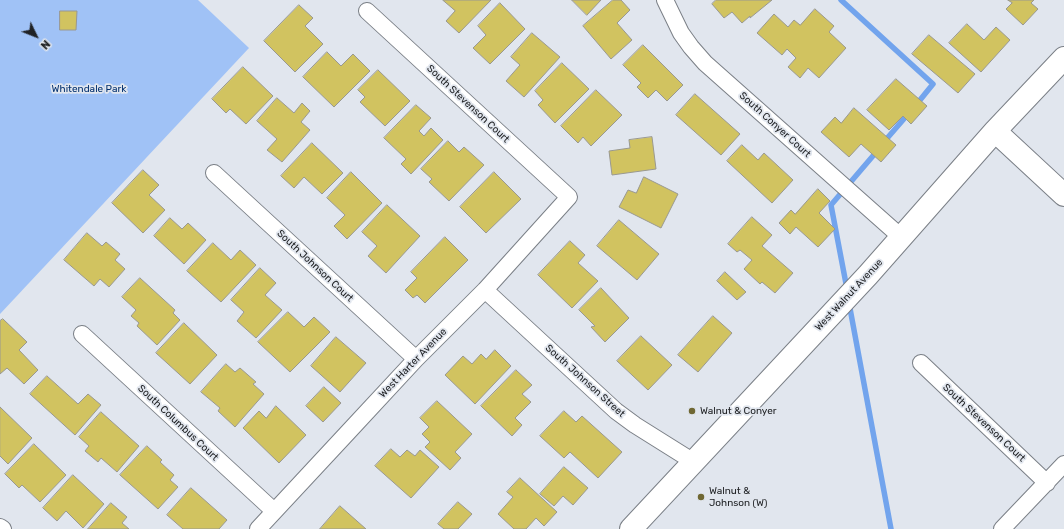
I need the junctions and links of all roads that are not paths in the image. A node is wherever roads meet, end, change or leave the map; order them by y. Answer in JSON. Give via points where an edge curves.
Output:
{"nodes":[{"id":1,"x":665,"y":0,"type":"edge"},
{"id":2,"x":367,"y":11,"type":"dead end"},
{"id":3,"x":1064,"y":58,"type":"edge"},
{"id":4,"x":995,"y":131,"type":"junction"},
{"id":5,"x":214,"y":173,"type":"dead end"},
{"id":6,"x":1064,"y":195,"type":"edge"},
{"id":7,"x":569,"y":197,"type":"joint"},
{"id":8,"x":901,"y":237,"type":"junction"},
{"id":9,"x":485,"y":290,"type":"junction"},
{"id":10,"x":82,"y":334,"type":"dead end"},
{"id":11,"x":416,"y":359,"type":"junction"},
{"id":12,"x":921,"y":363,"type":"dead end"},
{"id":13,"x":694,"y":462,"type":"junction"},
{"id":14,"x":1064,"y":464,"type":"edge"},
{"id":15,"x":1047,"y":483,"type":"junction"},
{"id":16,"x":274,"y":511,"type":"junction"},
{"id":17,"x":0,"y":527,"type":"edge"},
{"id":18,"x":3,"y":529,"type":"edge"},
{"id":19,"x":258,"y":529,"type":"edge"},
{"id":20,"x":631,"y":529,"type":"edge"},
{"id":21,"x":1002,"y":529,"type":"edge"}],
"edges":[{"from":1,"to":8,"type":"street","name":"South Conyer Court","via":[[681,33],[705,63]]},
{"from":2,"to":7,"type":"street","name":"South Stevenson Court"},
{"from":3,"to":4,"type":"main road","name":"West Walnut Avenue"},
{"from":4,"to":6,"type":"main road"},
{"from":4,"to":8,"type":"main road","name":"West Walnut Avenue"},
{"from":5,"to":11,"type":"street","name":"South Johnson Court"},
{"from":7,"to":9,"type":"street","name":"West Harter Avenue"},
{"from":8,"to":13,"type":"main road","name":"West Walnut Avenue"},
{"from":9,"to":11,"type":"street","name":"West Harter Avenue"},
{"from":9,"to":13,"type":"street","name":"South Johnson Street","via":[[616,411]]},
{"from":10,"to":16,"type":"street","name":"South Columbus Court"},
{"from":11,"to":16,"type":"street","name":"West Harter Avenue"},
{"from":12,"to":15,"type":"street","name":"South Stevenson Court"},
{"from":13,"to":20,"type":"main road","name":"West Walnut Avenue"},
{"from":14,"to":15,"type":"street"},
{"from":15,"to":21,"type":"street"},
{"from":16,"to":19,"type":"street","name":"West Harter Avenue"},
{"from":17,"to":18,"type":"street"}]}
